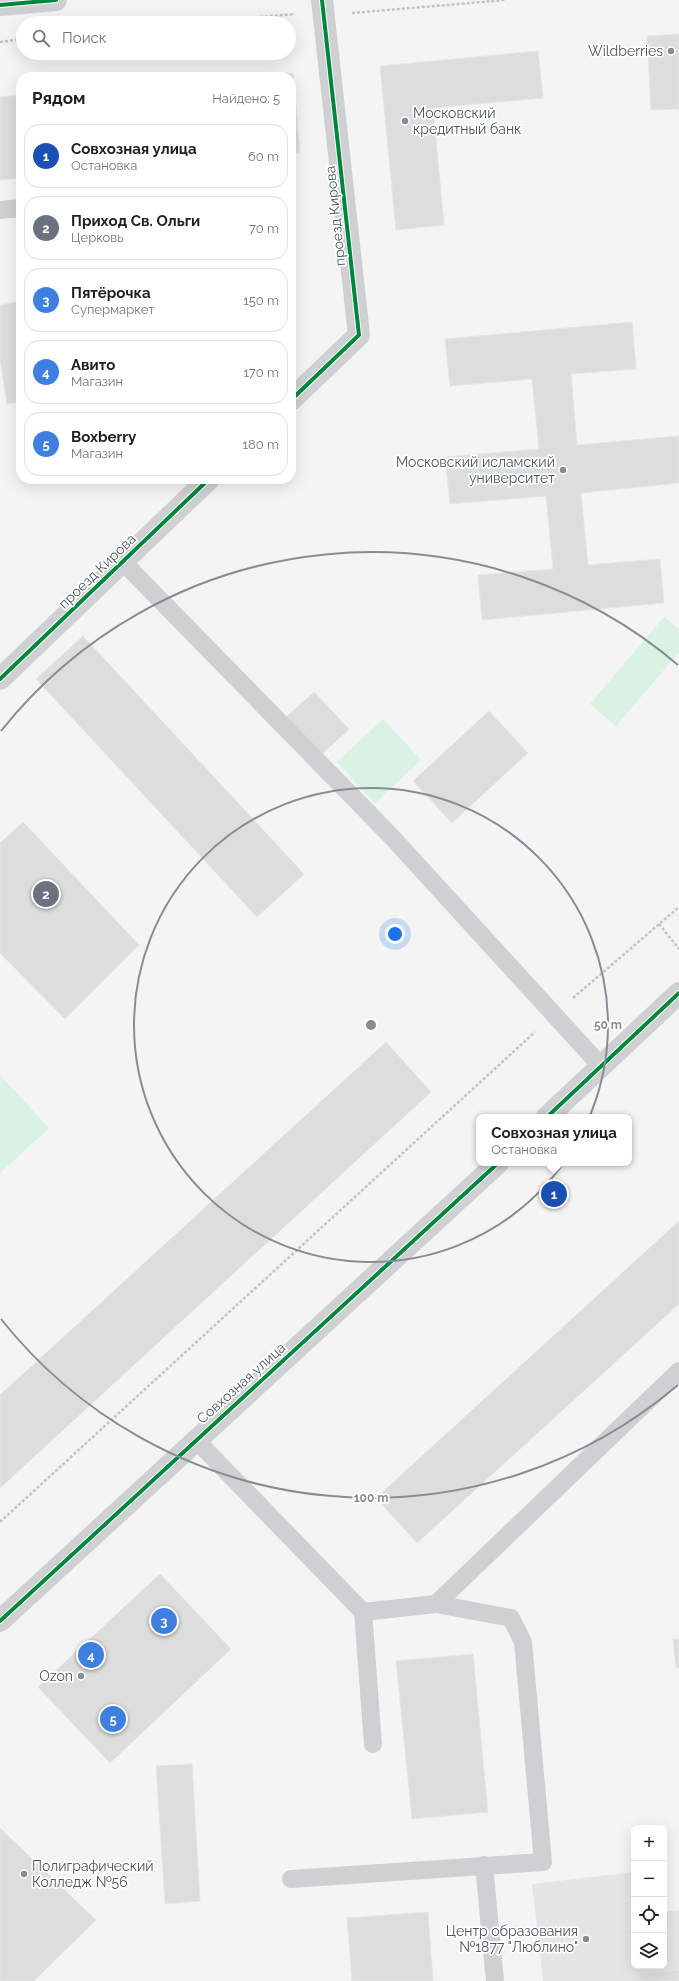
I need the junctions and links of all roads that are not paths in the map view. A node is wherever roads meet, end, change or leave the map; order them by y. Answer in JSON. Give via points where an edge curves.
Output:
{"nodes":[{"id":1,"x":56,"y":0,"type":"edge"},
{"id":2,"x":322,"y":0,"type":"edge"},
{"id":3,"x":0,"y":5,"type":"edge"},
{"id":4,"x":16,"y":208,"type":"edge"},
{"id":5,"x":0,"y":210,"type":"edge"},
{"id":6,"x":296,"y":395,"type":"edge"},
{"id":7,"x":204,"y":484,"type":"edge"},
{"id":8,"x":123,"y":562,"type":"junction"},
{"id":9,"x":0,"y":679,"type":"edge"},
{"id":10,"x":679,"y":993,"type":"edge"},
{"id":11,"x":600,"y":1066,"type":"junction"},
{"id":12,"x":550,"y":1114,"type":"edge"},
{"id":13,"x":495,"y":1166,"type":"edge"},
{"id":14,"x":679,"y":1371,"type":"edge"},
{"id":15,"x":195,"y":1439,"type":"junction"},
{"id":16,"x":436,"y":1604,"type":"junction"},
{"id":17,"x":363,"y":1612,"type":"junction"},
{"id":18,"x":0,"y":1621,"type":"edge"},
{"id":19,"x":373,"y":1744,"type":"dead end"},
{"id":20,"x":484,"y":1865,"type":"junction"},
{"id":21,"x":291,"y":1879,"type":"dead end"},
{"id":22,"x":495,"y":1981,"type":"edge"}],
"edges":[{"from":1,"to":3,"type":"street"},
{"from":2,"to":6,"type":"street","name":"проезд Кирова","via":[[359,335]]},
{"from":4,"to":5,"type":"lane"},
{"from":7,"to":8,"type":"street","name":"проезд Кирова"},
{"from":8,"to":9,"type":"street","name":"проезд Кирова"},
{"from":8,"to":11,"type":"lane","via":[[391,836]]},
{"from":10,"to":11,"type":"street"},
{"from":11,"to":12,"type":"street"},
{"from":13,"to":15,"type":"street","name":"Совхозная улица"},
{"from":14,"to":16,"type":"lane"},
{"from":15,"to":17,"type":"lane"},
{"from":15,"to":18,"type":"street","name":"Совхозная улица"},
{"from":16,"to":17,"type":"lane"},
{"from":16,"to":20,"type":"lane","via":[[511,1618],[523,1642],[543,1862]]},
{"from":17,"to":19,"type":"lane"},
{"from":20,"to":21,"type":"lane"},
{"from":20,"to":22,"type":"lane"}]}
